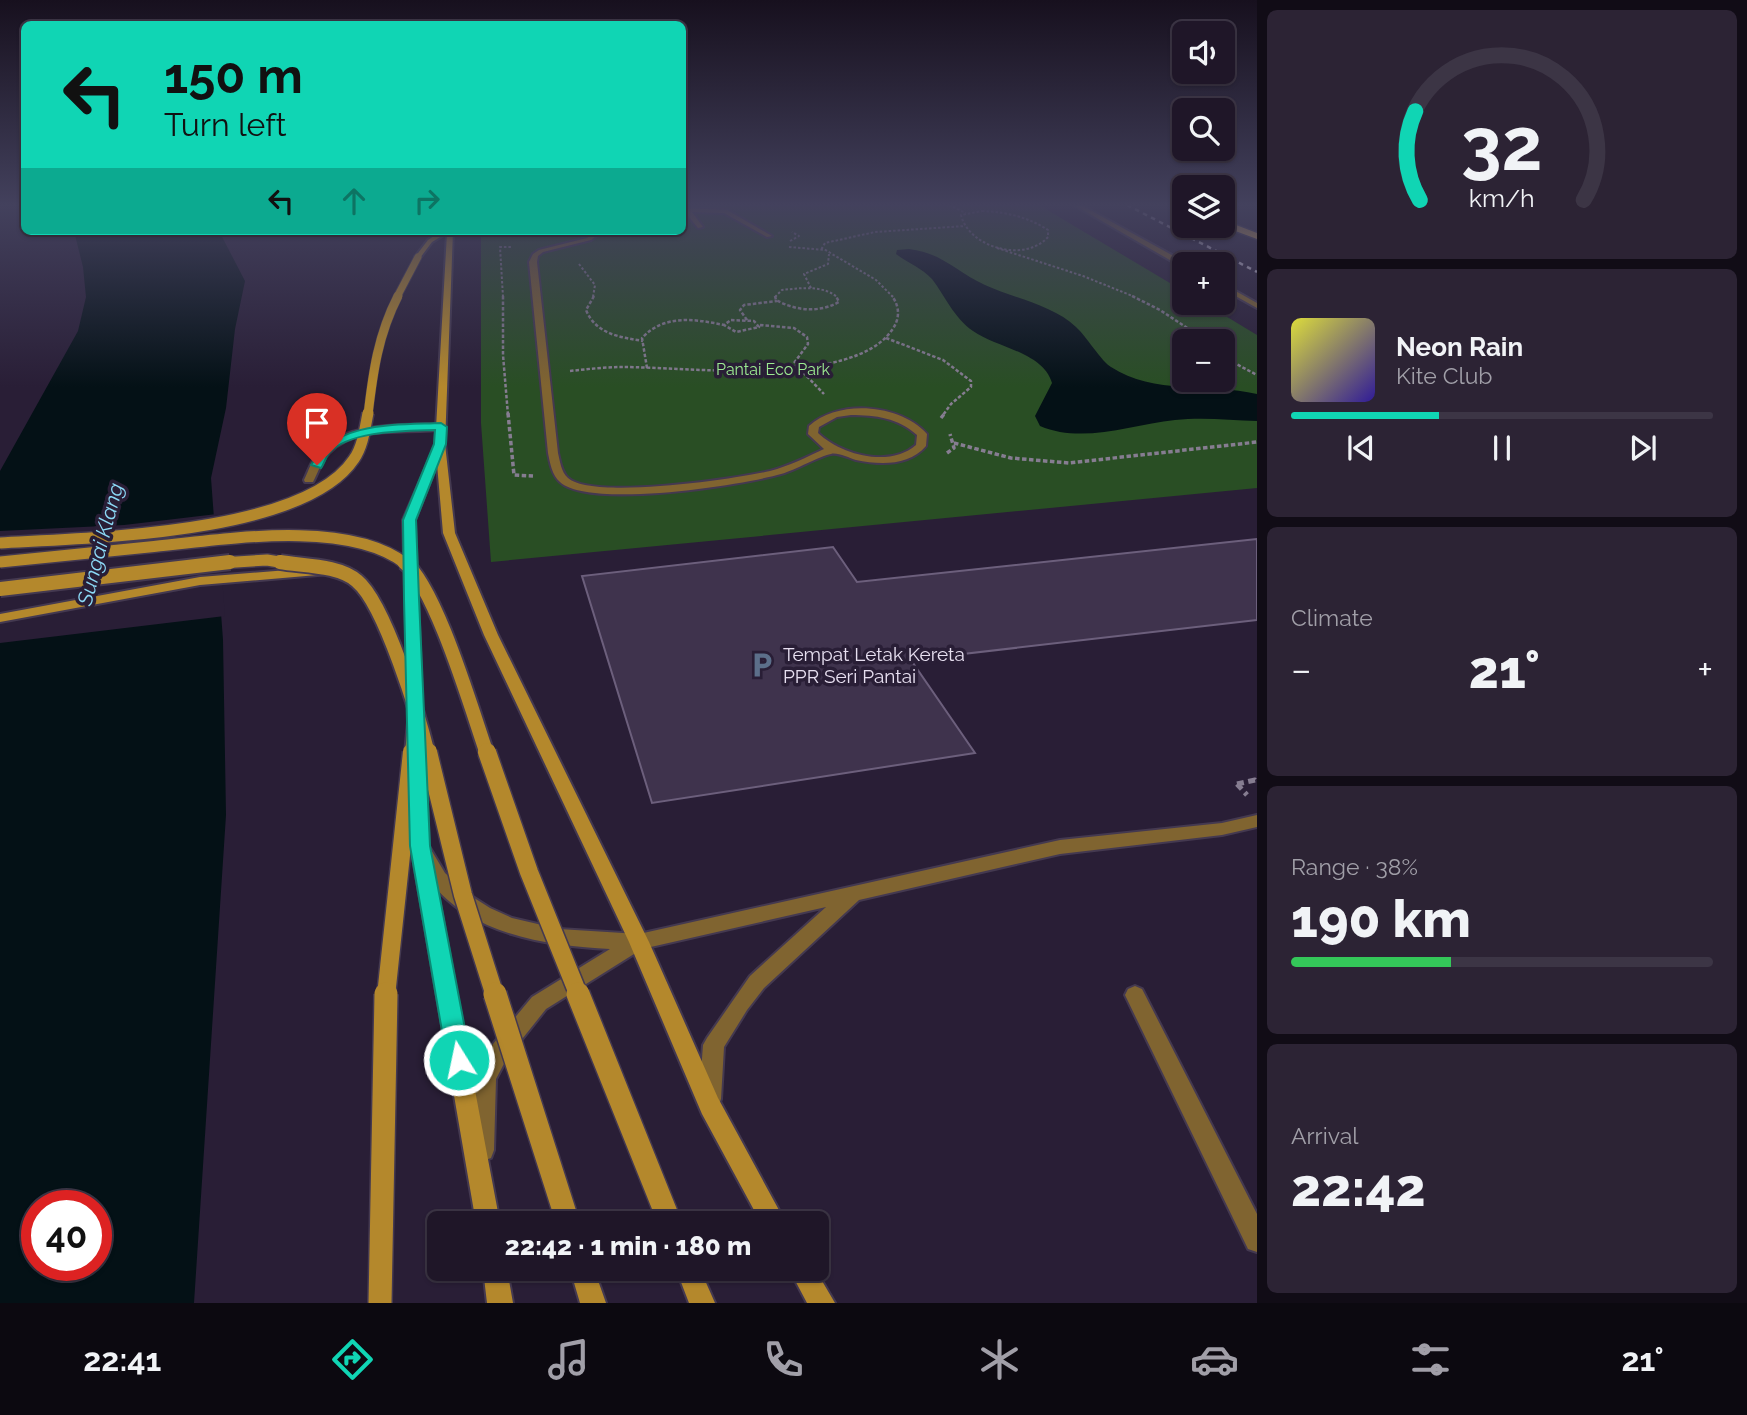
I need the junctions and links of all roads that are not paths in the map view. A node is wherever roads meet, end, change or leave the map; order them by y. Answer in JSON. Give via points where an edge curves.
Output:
{"nodes":[{"id":1,"x":414,"y":266,"type":"edge"},
{"id":2,"x":447,"y":266,"type":"edge"},
{"id":3,"x":533,"y":266,"type":"edge"},
{"id":4,"x":1235,"y":293,"type":"edge"},
{"id":5,"x":1257,"y":306,"type":"edge"},
{"id":6,"x":441,"y":435,"type":"junction"},
{"id":7,"x":830,"y":450,"type":"junction"},
{"id":8,"x":309,"y":480,"type":"dead end"},
{"id":9,"x":122,"y":533,"type":"junction"},
{"id":10,"x":0,"y":543,"type":"edge"},
{"id":11,"x":180,"y":544,"type":"junction"},
{"id":12,"x":0,"y":562,"type":"edge"},
{"id":13,"x":337,"y":571,"type":"junction"},
{"id":14,"x":0,"y":589,"type":"edge"},
{"id":15,"x":0,"y":618,"type":"edge"},
{"id":16,"x":417,"y":709,"type":"junction"},
{"id":17,"x":1257,"y":821,"type":"edge"},
{"id":18,"x":420,"y":846,"type":"junction"},
{"id":19,"x":853,"y":894,"type":"junction"},
{"id":20,"x":639,"y":942,"type":"junction"},
{"id":21,"x":1135,"y":995,"type":"dead end"},
{"id":22,"x":710,"y":1106,"type":"junction"},
{"id":23,"x":484,"y":1193,"type":"junction"},
{"id":24,"x":486,"y":1211,"type":"edge"},
{"id":25,"x":564,"y":1211,"type":"edge"},
{"id":26,"x":665,"y":1211,"type":"edge"},
{"id":27,"x":767,"y":1211,"type":"edge"},
{"id":28,"x":1257,"y":1240,"type":"edge"},
{"id":29,"x":497,"y":1281,"type":"edge"},
{"id":30,"x":586,"y":1281,"type":"edge"},
{"id":31,"x":693,"y":1281,"type":"edge"},
{"id":32,"x":809,"y":1281,"type":"edge"},
{"id":33,"x":380,"y":1303,"type":"edge"},
{"id":34,"x":500,"y":1303,"type":"edge"},
{"id":35,"x":593,"y":1303,"type":"edge"},
{"id":36,"x":702,"y":1303,"type":"edge"},
{"id":37,"x":822,"y":1303,"type":"edge"}],
"edges":[{"from":1,"to":9,"type":"street","bridge":true,"via":[[379,339],[361,443],[338,476],[269,512]]},
{"from":2,"to":6,"type":"street"},
{"from":3,"to":7,"type":"street","via":[[553,453],[564,481],[578,488],[634,491],[747,479],[799,466]]},
{"from":4,"to":5,"type":"street"},
{"from":6,"to":8,"type":"street","via":[[393,428],[347,437],[325,451]]},
{"from":6,"to":18,"type":"street","via":[[409,520]]},
{"from":6,"to":20,"type":"street","via":[[449,533],[491,635]]},
{"from":7,"to":7,"type":"street","via":[[818,442],[814,426],[834,414],[851,412],[903,420],[922,434],[923,441],[920,449],[910,454],[880,460]]},
{"from":9,"to":10,"type":"street","bridge":true},
{"from":9,"to":11,"type":"street","bridge":true},
{"from":11,"to":12,"type":"street","bridge":true},
{"from":11,"to":26,"type":"street","bridge":true,"via":[[247,537],[337,539],[384,551],[413,569],[429,597],[528,872]]},
{"from":13,"to":14,"type":"street","bridge":true,"via":[[267,561],[211,563]]},
{"from":13,"to":15,"type":"street","bridge":true,"via":[[200,581]]},
{"from":13,"to":16,"type":"street","bridge":true,"via":[[357,580],[374,602]]},
{"from":16,"to":25,"type":"street","bridge":true,"via":[[463,895]]},
{"from":16,"to":33,"type":"street","bridge":true,"via":[[384,1017]]},
{"from":17,"to":19,"type":"street","via":[[1060,847]]},
{"from":18,"to":20,"type":"street","via":[[440,881],[477,909],[515,929],[588,942]]},
{"from":18,"to":23,"type":"street"},
{"from":19,"to":20,"type":"street"},
{"from":19,"to":22,"type":"street","via":[[757,982],[740,1004],[714,1045]]},
{"from":20,"to":22,"type":"street"},
{"from":20,"to":23,"type":"street","via":[[539,1003],[500,1051],[485,1078]]},
{"from":21,"to":28,"type":"street"},
{"from":22,"to":27,"type":"street"},
{"from":23,"to":24,"type":"street"},
{"from":29,"to":34,"type":"street"},
{"from":30,"to":35,"type":"street"},
{"from":31,"to":36,"type":"street"},
{"from":32,"to":37,"type":"street"}]}
